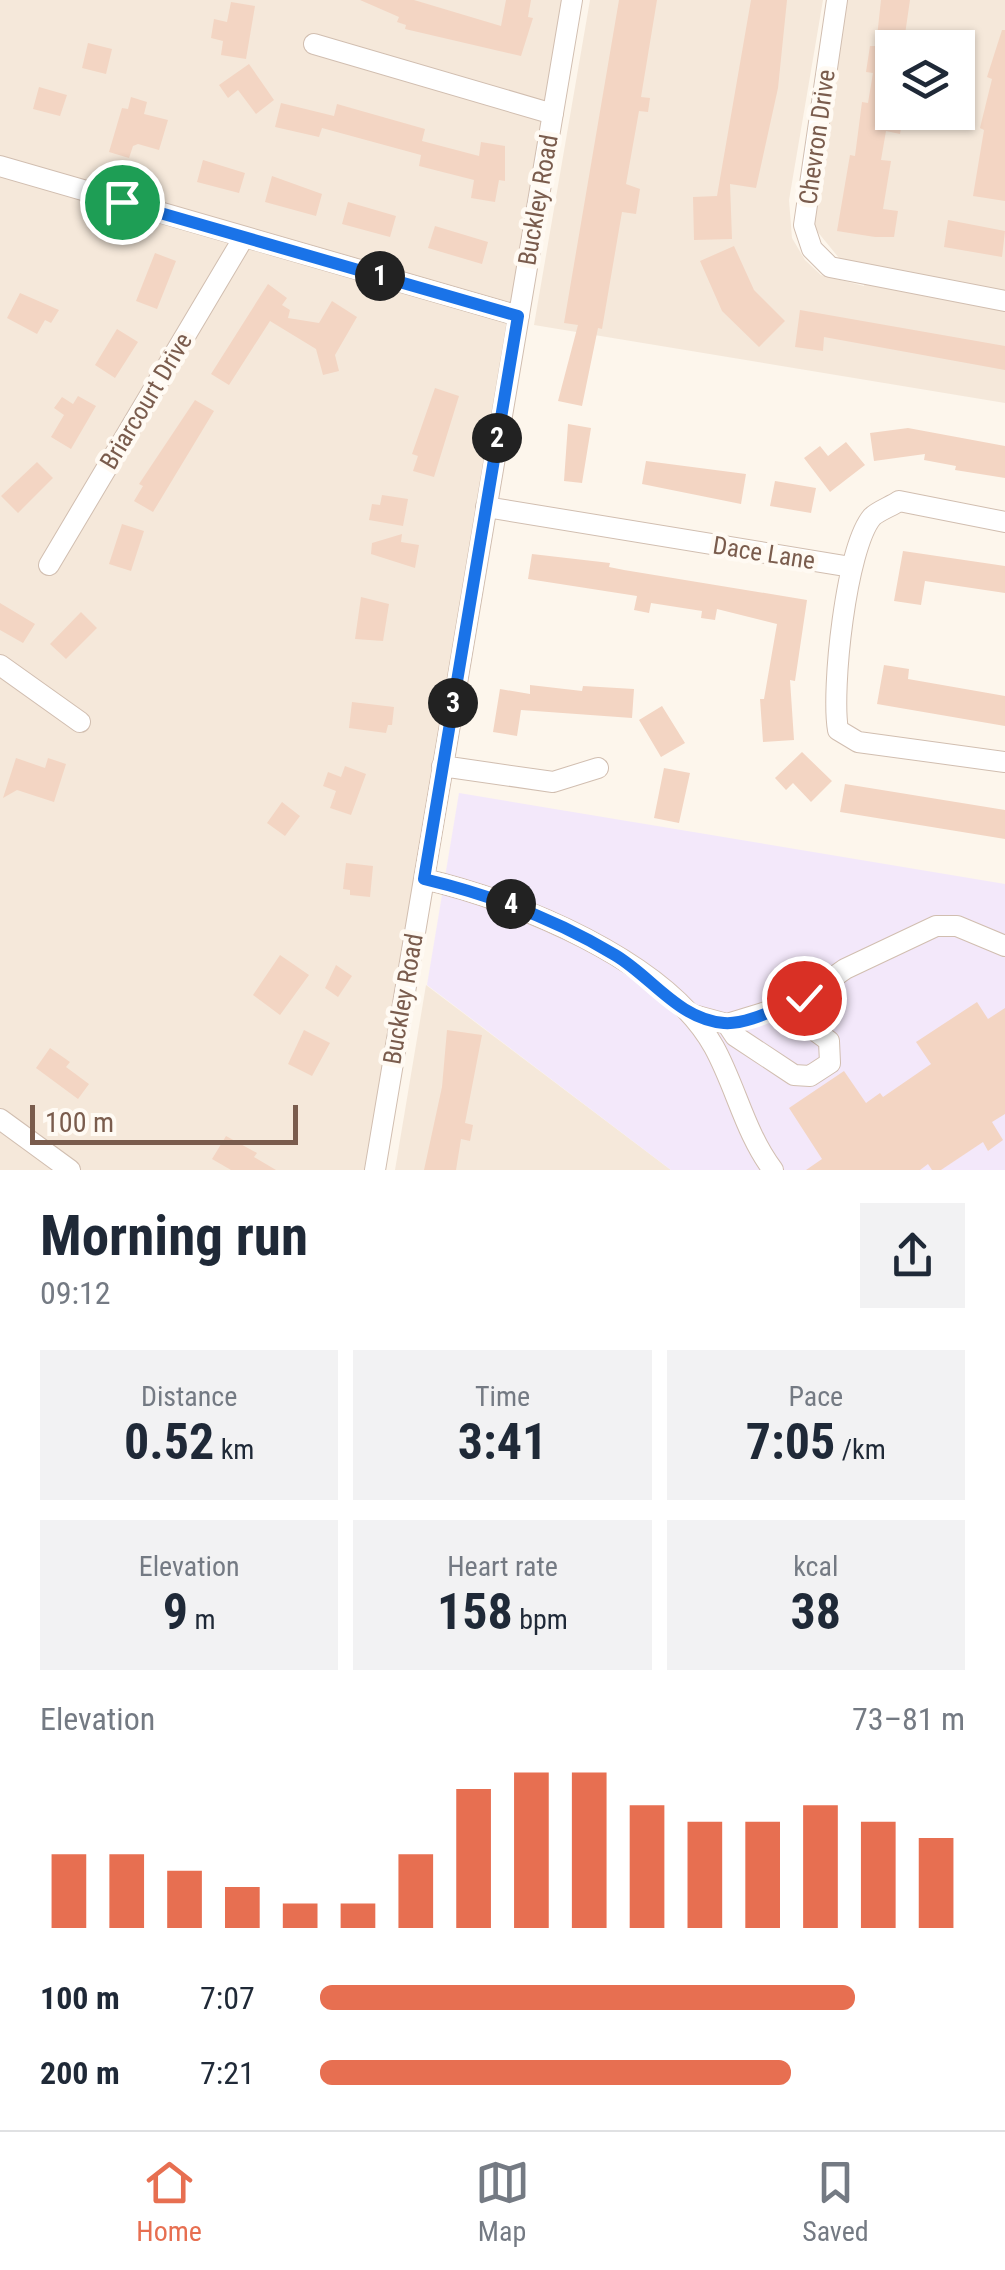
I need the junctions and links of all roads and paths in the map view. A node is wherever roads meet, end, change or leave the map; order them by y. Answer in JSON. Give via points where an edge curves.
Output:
{"nodes":[{"id":1,"x":572,"y":0,"type":"edge"},
{"id":2,"x":837,"y":0,"type":"edge"},
{"id":3,"x":314,"y":44,"type":"dead end"},
{"id":4,"x":553,"y":114,"type":"junction"},
{"id":5,"x":0,"y":166,"type":"edge"},
{"id":6,"x":244,"y":237,"type":"junction"},
{"id":7,"x":1005,"y":300,"type":"edge"},
{"id":8,"x":518,"y":316,"type":"junction"},
{"id":9,"x":486,"y":507,"type":"junction"},
{"id":10,"x":1005,"y":522,"type":"edge"},
{"id":11,"x":49,"y":565,"type":"dead end"},
{"id":12,"x":851,"y":567,"type":"junction"},
{"id":13,"x":0,"y":665,"type":"edge"},
{"id":14,"x":80,"y":722,"type":"dead end"},
{"id":15,"x":1005,"y":762,"type":"edge"},
{"id":16,"x":442,"y":766,"type":"junction"},
{"id":17,"x":598,"y":768,"type":"dead end"},
{"id":18,"x":424,"y":879,"type":"junction"},
{"id":19,"x":1005,"y":946,"type":"edge"},
{"id":20,"x":772,"y":1010,"type":"junction"},
{"id":21,"x":690,"y":1014,"type":"junction"},
{"id":22,"x":726,"y":1024,"type":"junction"},
{"id":23,"x":0,"y":1118,"type":"edge"},
{"id":24,"x":70,"y":1170,"type":"edge"},
{"id":25,"x":374,"y":1170,"type":"edge"},
{"id":26,"x":773,"y":1170,"type":"edge"}],
"edges":[{"from":1,"to":4,"type":"street","name":"Buckley Road"},
{"from":2,"to":7,"type":"street","name":"Chevron Drive","via":[[804,226],[812,249],[830,268]]},
{"from":3,"to":4,"type":"street"},
{"from":4,"to":8,"type":"street","name":"Buckley Road"},
{"from":5,"to":6,"type":"street"},
{"from":6,"to":8,"type":"street"},
{"from":6,"to":11,"type":"street","name":"Briarcourt Drive"},
{"from":8,"to":9,"type":"street","name":"Buckley Road"},
{"from":9,"to":12,"type":"street","name":"Dace Lane"},
{"from":9,"to":16,"type":"street","name":"Buckley Road"},
{"from":10,"to":12,"type":"street","name":"Dace Lane","via":[[899,501],[872,517]]},
{"from":12,"to":15,"type":"street","via":[[834,705],[838,730],[858,742]]},
{"from":13,"to":14,"type":"street"},
{"from":16,"to":17,"type":"street","via":[[553,782]]},
{"from":16,"to":18,"type":"street","name":"Buckley Road"},
{"from":18,"to":21,"type":"street","via":[[537,914],[617,956]]},
{"from":18,"to":25,"type":"street","name":"Buckley Road"},
{"from":19,"to":20,"type":"street","via":[[956,926],[936,926]]},
{"from":20,"to":22,"type":"street"},
{"from":20,"to":22,"type":"street","via":[[829,1041],[830,1063],[820,1072],[794,1075]]},
{"from":21,"to":22,"type":"street"},
{"from":21,"to":26,"type":"street","via":[[713,1046]]},
{"from":23,"to":24,"type":"street"}]}
